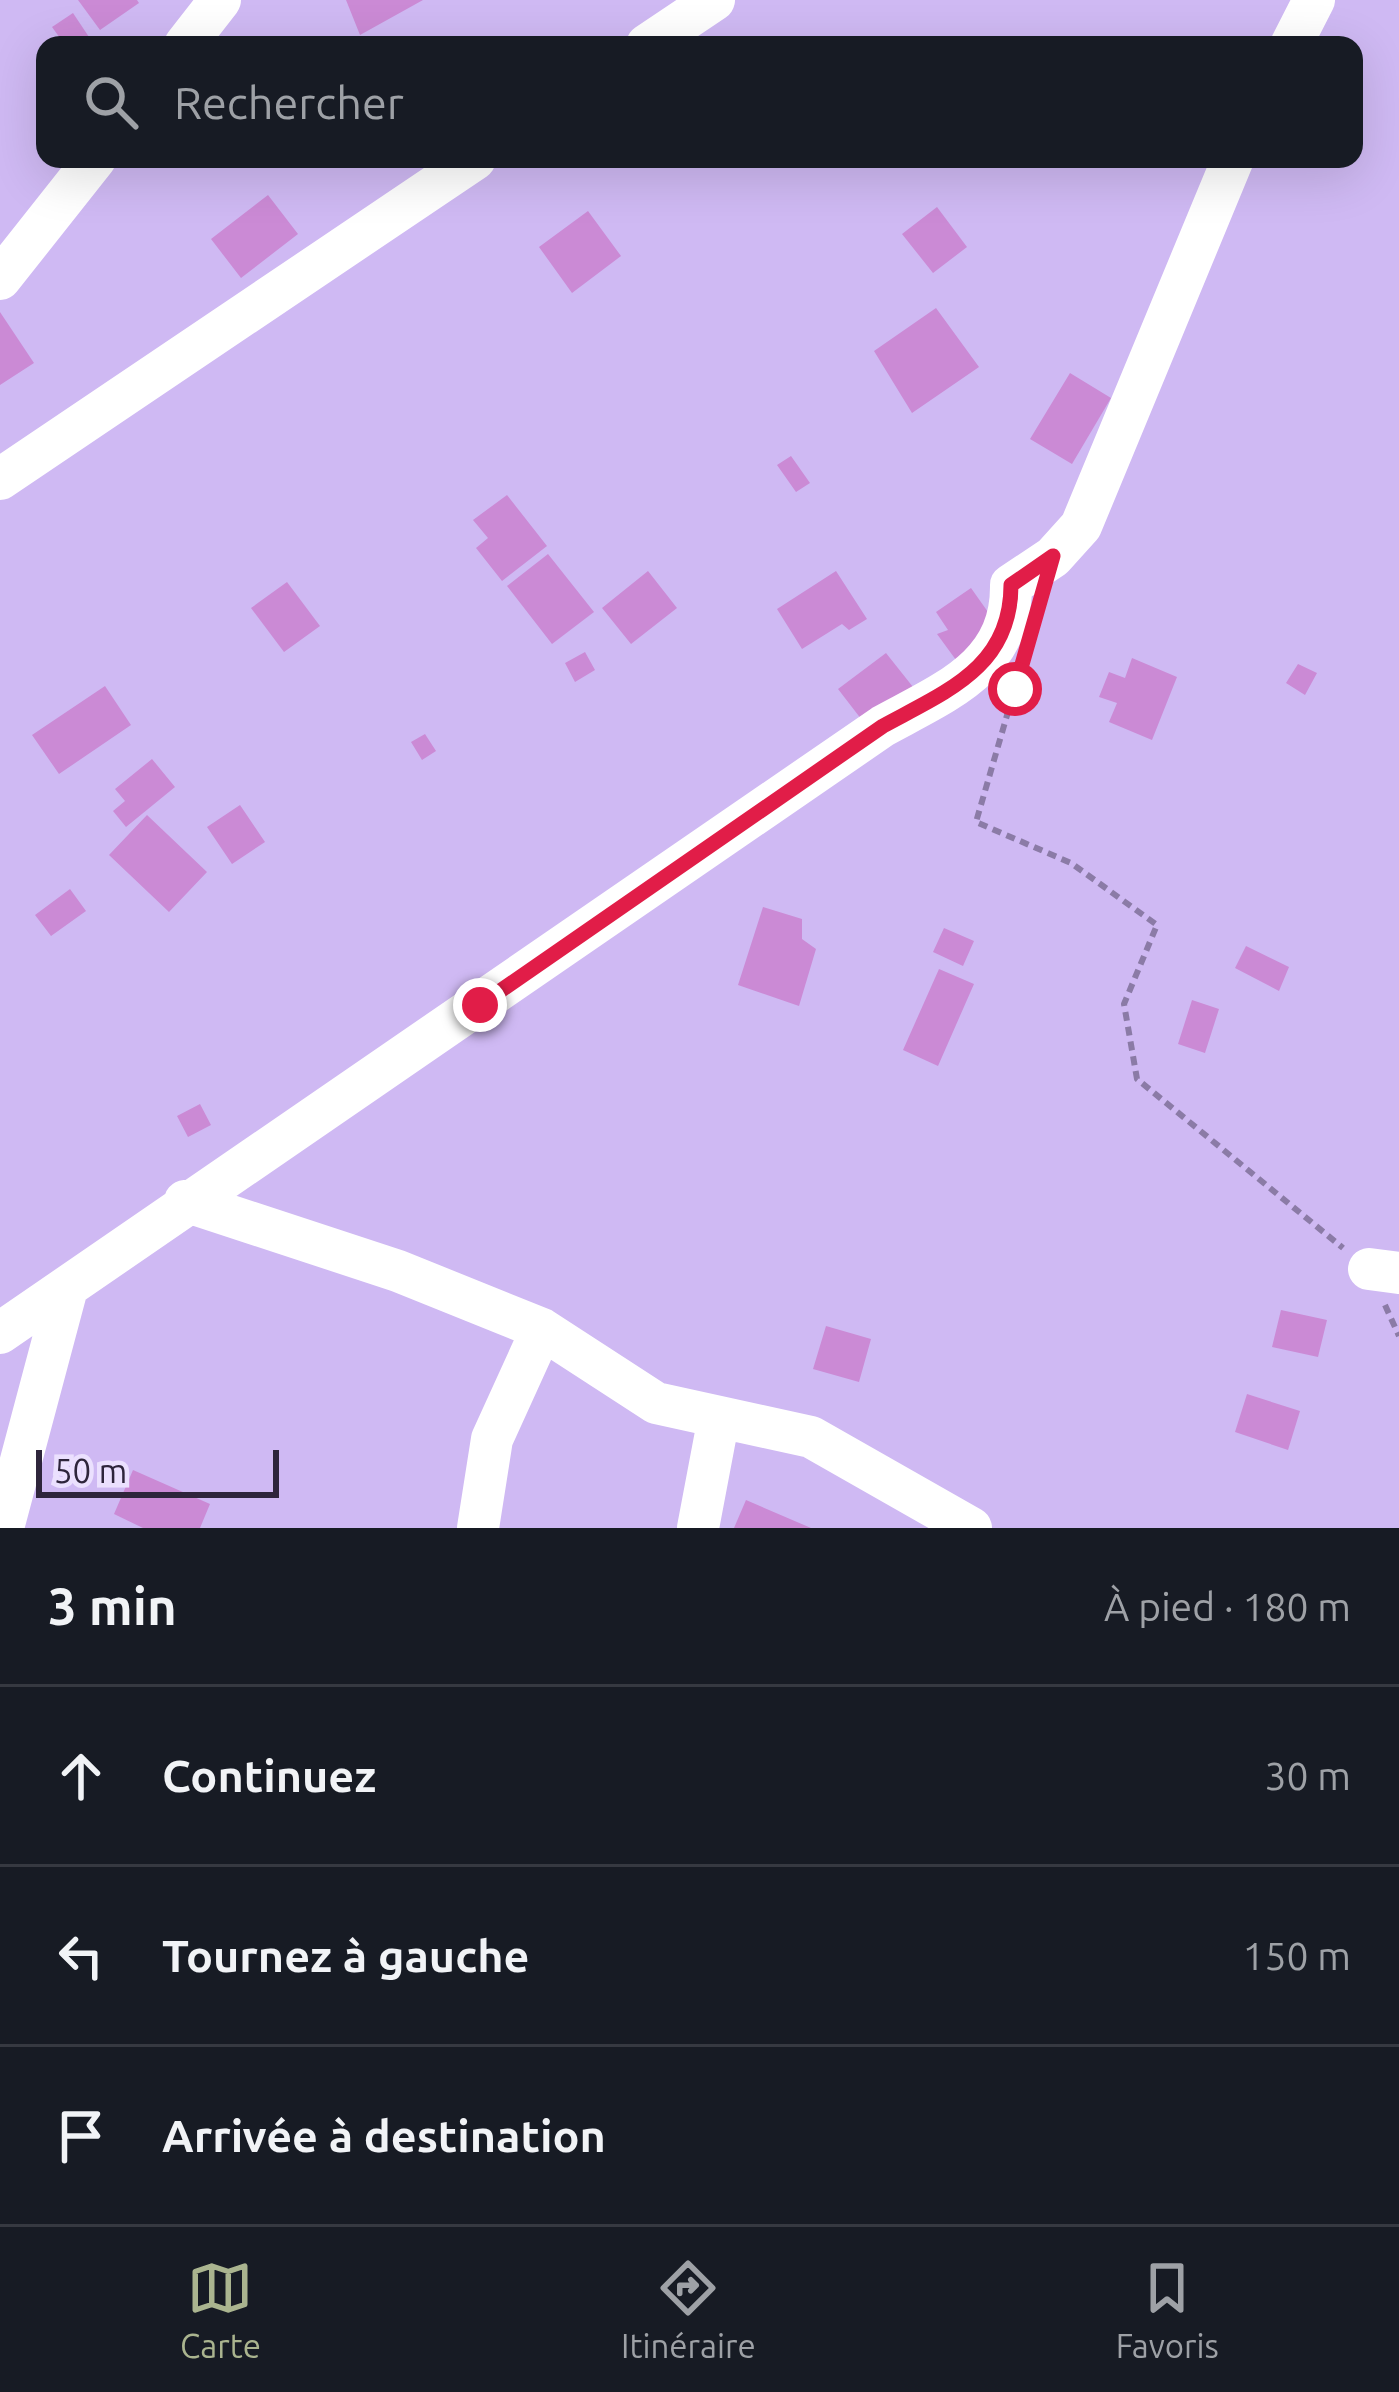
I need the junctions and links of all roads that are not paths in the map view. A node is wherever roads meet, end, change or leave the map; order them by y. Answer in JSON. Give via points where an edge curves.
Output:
{"nodes":[{"id":1,"x":220,"y":0,"type":"edge"},
{"id":2,"x":714,"y":0,"type":"edge"},
{"id":3,"x":1314,"y":0,"type":"edge"},
{"id":4,"x":191,"y":36,"type":"edge"},
{"id":5,"x":660,"y":36,"type":"edge"},
{"id":6,"x":1296,"y":36,"type":"edge"},
{"id":7,"x":87,"y":168,"type":"edge"},
{"id":8,"x":463,"y":168,"type":"edge"},
{"id":9,"x":1229,"y":168,"type":"edge"},
{"id":10,"x":0,"y":279,"type":"edge"},
{"id":11,"x":0,"y":479,"type":"edge"},
{"id":12,"x":185,"y":1201,"type":"junction"},
{"id":13,"x":67,"y":1288,"type":"junction"},
{"id":14,"x":542,"y":1329,"type":"junction"},
{"id":15,"x":0,"y":1333,"type":"edge"},
{"id":16,"x":719,"y":1417,"type":"junction"},
{"id":17,"x":959,"y":1525,"type":"edge"},
{"id":18,"x":3,"y":1528,"type":"edge"},
{"id":19,"x":478,"y":1528,"type":"edge"},
{"id":20,"x":698,"y":1528,"type":"edge"}],
"edges":[{"from":1,"to":4,"type":"street"},
{"from":2,"to":5,"type":"street"},
{"from":3,"to":6,"type":"street"},
{"from":7,"to":10,"type":"street"},
{"from":8,"to":11,"type":"street"},
{"from":9,"to":12,"type":"street","via":[[1081,526],[1011,585],[1011,618],[999,648],[323,1116]]},
{"from":12,"to":13,"type":"street"},
{"from":12,"to":14,"type":"street","via":[[398,1270]]},
{"from":13,"to":15,"type":"street"},
{"from":13,"to":18,"type":"street"},
{"from":14,"to":16,"type":"street","via":[[656,1403]]},
{"from":14,"to":19,"type":"street","via":[[492,1439]]},
{"from":16,"to":17,"type":"street","via":[[811,1437]]},
{"from":16,"to":20,"type":"street"}]}
